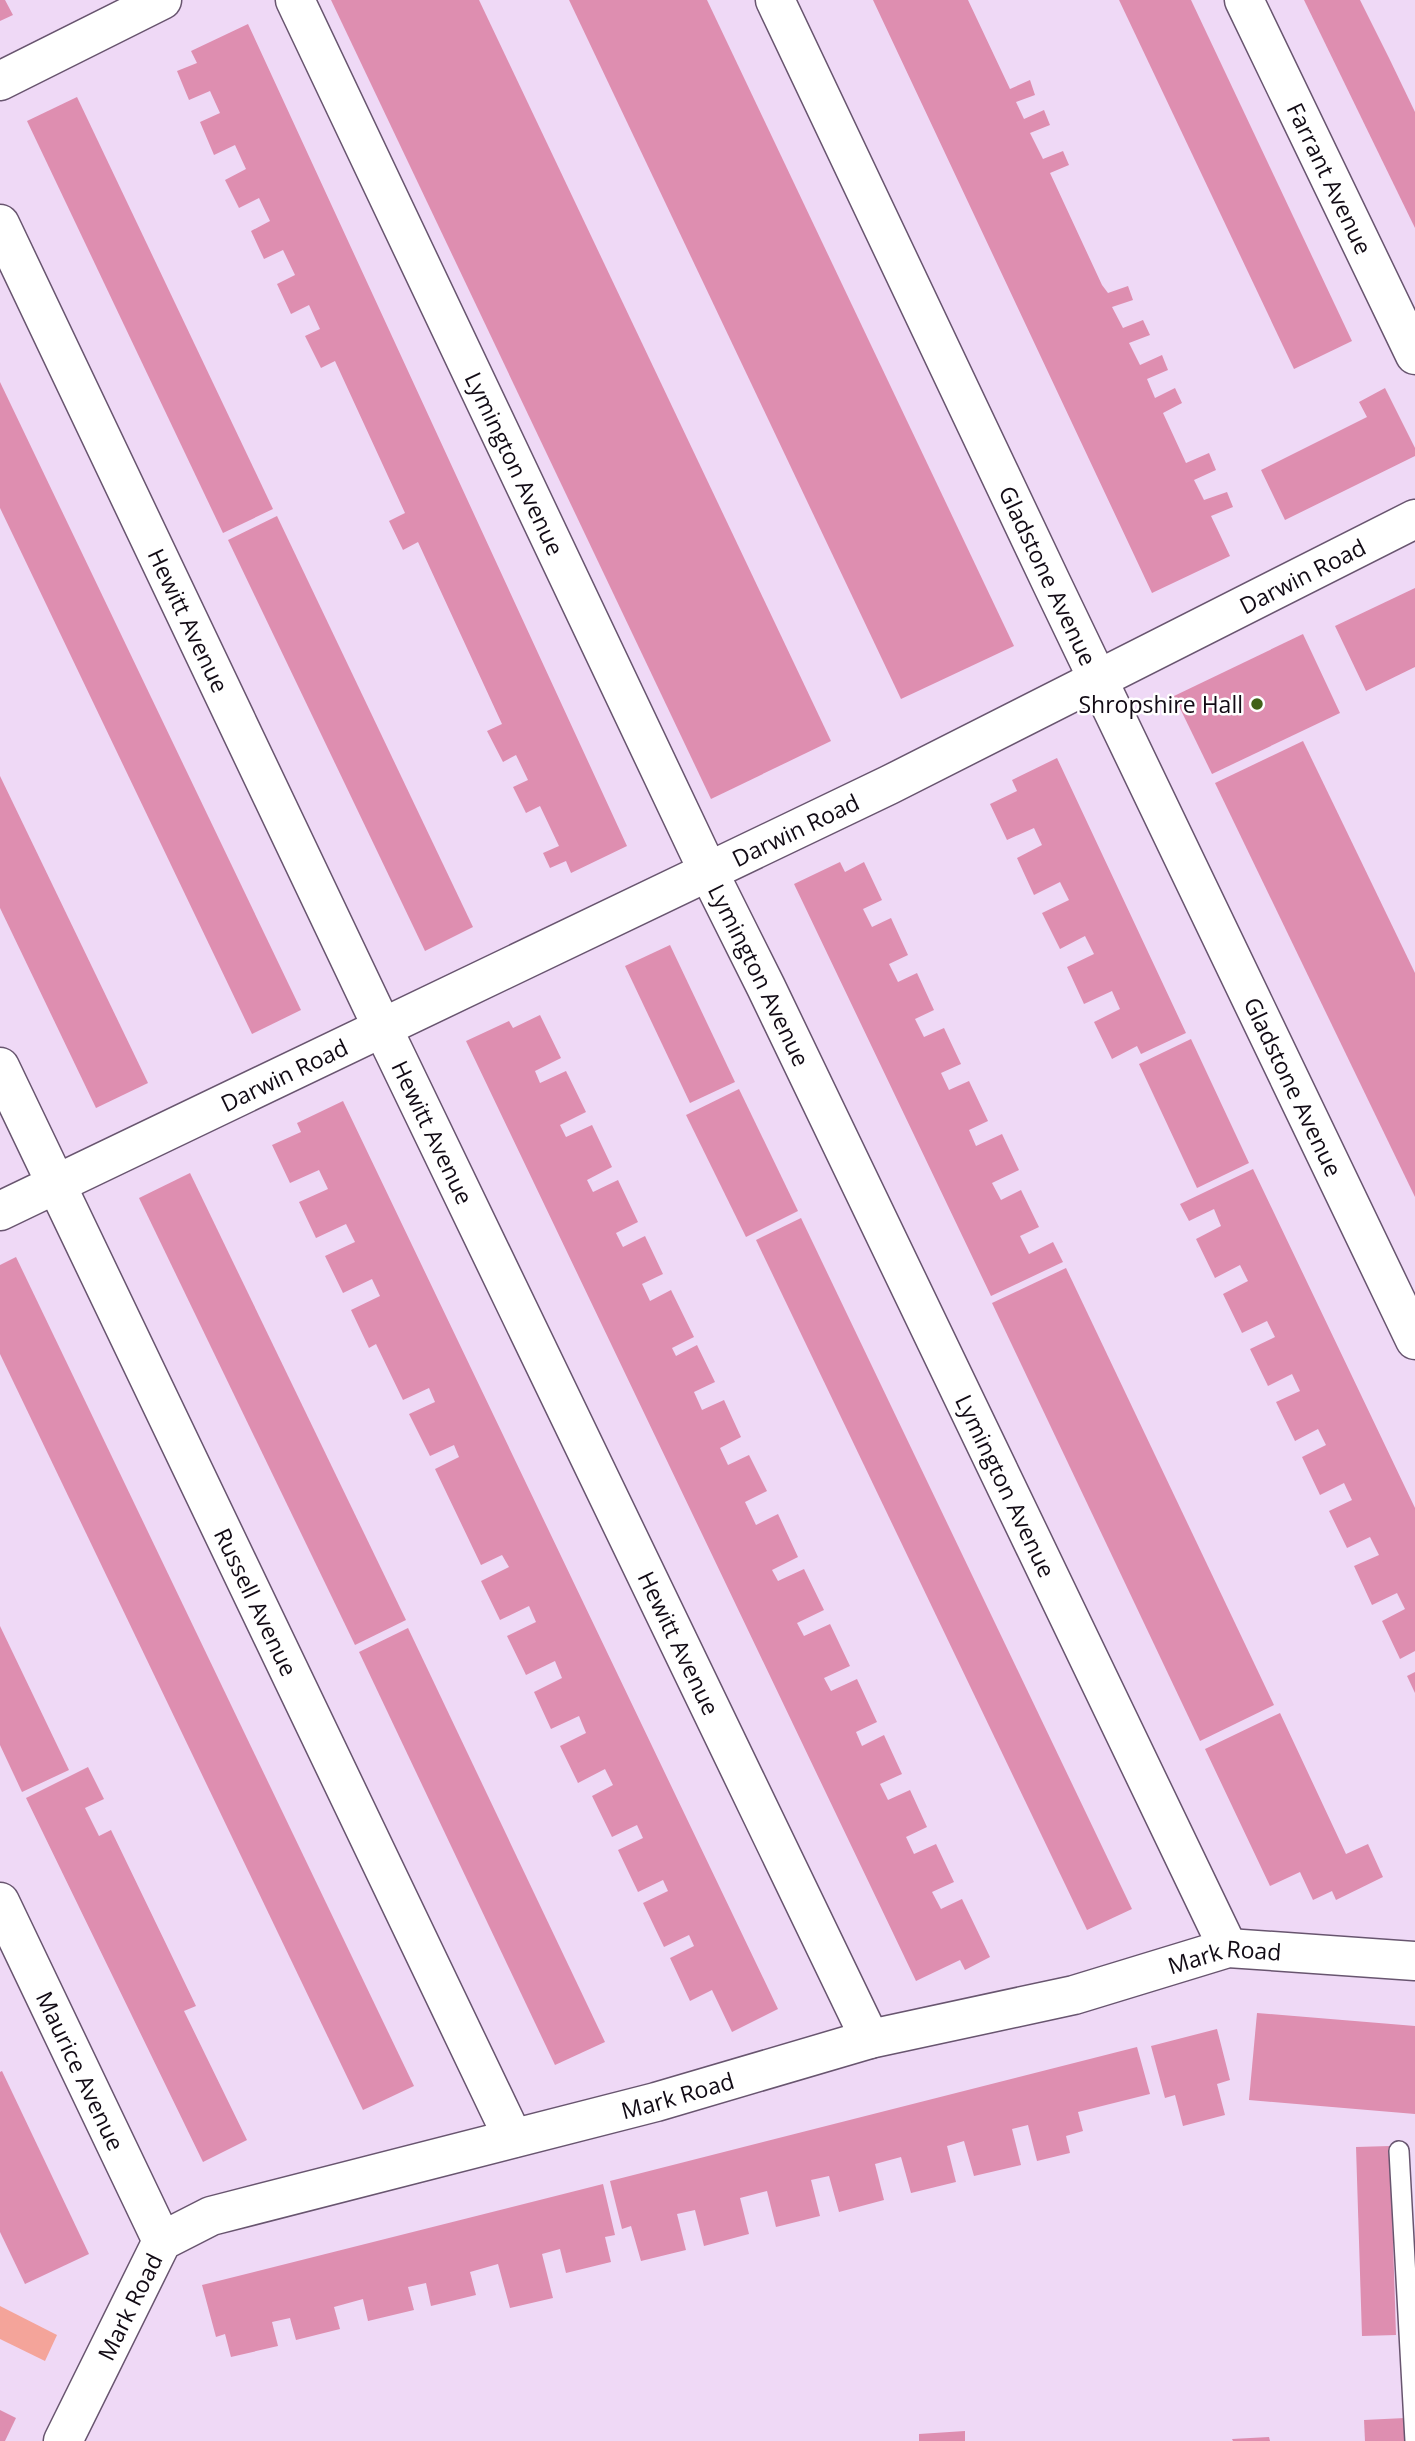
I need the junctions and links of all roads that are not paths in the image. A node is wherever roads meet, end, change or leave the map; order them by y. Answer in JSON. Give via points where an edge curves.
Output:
{"nodes":[{"id":1,"x":162,"y":0,"type":"edge"},
{"id":2,"x":295,"y":0,"type":"edge"},
{"id":3,"x":775,"y":0,"type":"edge"},
{"id":4,"x":1244,"y":0,"type":"edge"},
{"id":5,"x":0,"y":81,"type":"edge"},
{"id":6,"x":0,"y":224,"type":"edge"},
{"id":7,"x":1415,"y":355,"type":"edge"},
{"id":8,"x":1415,"y":519,"type":"edge"},
{"id":9,"x":1098,"y":678,"type":"junction"},
{"id":10,"x":708,"y":871,"type":"junction"},
{"id":11,"x":383,"y":1029,"type":"junction"},
{"id":12,"x":0,"y":1067,"type":"edge"},
{"id":13,"x":55,"y":1184,"type":"junction"},
{"id":14,"x":0,"y":1211,"type":"edge"},
{"id":15,"x":1415,"y":1340,"type":"edge"},
{"id":16,"x":0,"y":1902,"type":"edge"},
{"id":17,"x":1227,"y":1948,"type":"junction"},
{"id":18,"x":1415,"y":1961,"type":"edge"},
{"id":19,"x":870,"y":2039,"type":"junction"},
{"id":20,"x":513,"y":2138,"type":"junction"},
{"id":21,"x":1399,"y":2151,"type":"dead end"},
{"id":22,"x":162,"y":2241,"type":"junction"},
{"id":23,"x":63,"y":2441,"type":"edge"},
{"id":24,"x":1415,"y":2441,"type":"edge"}],
"edges":[{"from":1,"to":5,"type":"street"},
{"from":2,"to":10,"type":"street","name":"Lymington Avenue"},
{"from":3,"to":9,"type":"street","name":"Gladstone Avenue"},
{"from":4,"to":7,"type":"street","name":"Farrant Avenue"},
{"from":6,"to":11,"type":"street","name":"Hewitt Avenue"},
{"from":8,"to":9,"type":"street","name":"Darwin Road"},
{"from":9,"to":10,"type":"street","name":"Darwin Road"},
{"from":9,"to":15,"type":"street","name":"Gladstone Avenue"},
{"from":10,"to":11,"type":"street","name":"Darwin Road"},
{"from":10,"to":17,"type":"street","name":"Lymington Avenue"},
{"from":11,"to":13,"type":"street","name":"Darwin Road"},
{"from":11,"to":19,"type":"street","name":"Hewitt Avenue"},
{"from":12,"to":13,"type":"street","name":"Russell Avenue"},
{"from":13,"to":14,"type":"street"},
{"from":13,"to":20,"type":"street","name":"Russell Avenue"},
{"from":16,"to":22,"type":"street","name":"Maurice Avenue"},
{"from":17,"to":18,"type":"street","name":"Mark Road"},
{"from":17,"to":19,"type":"street","name":"Mark Road","via":[[1074,1995]]},
{"from":19,"to":20,"type":"street","name":"Mark Road","via":[[656,2102]]},
{"from":20,"to":22,"type":"street","name":"Mark Road","via":[[211,2216]]},
{"from":21,"to":24,"type":"lane"},
{"from":22,"to":23,"type":"street","name":"Mark Road"}]}
